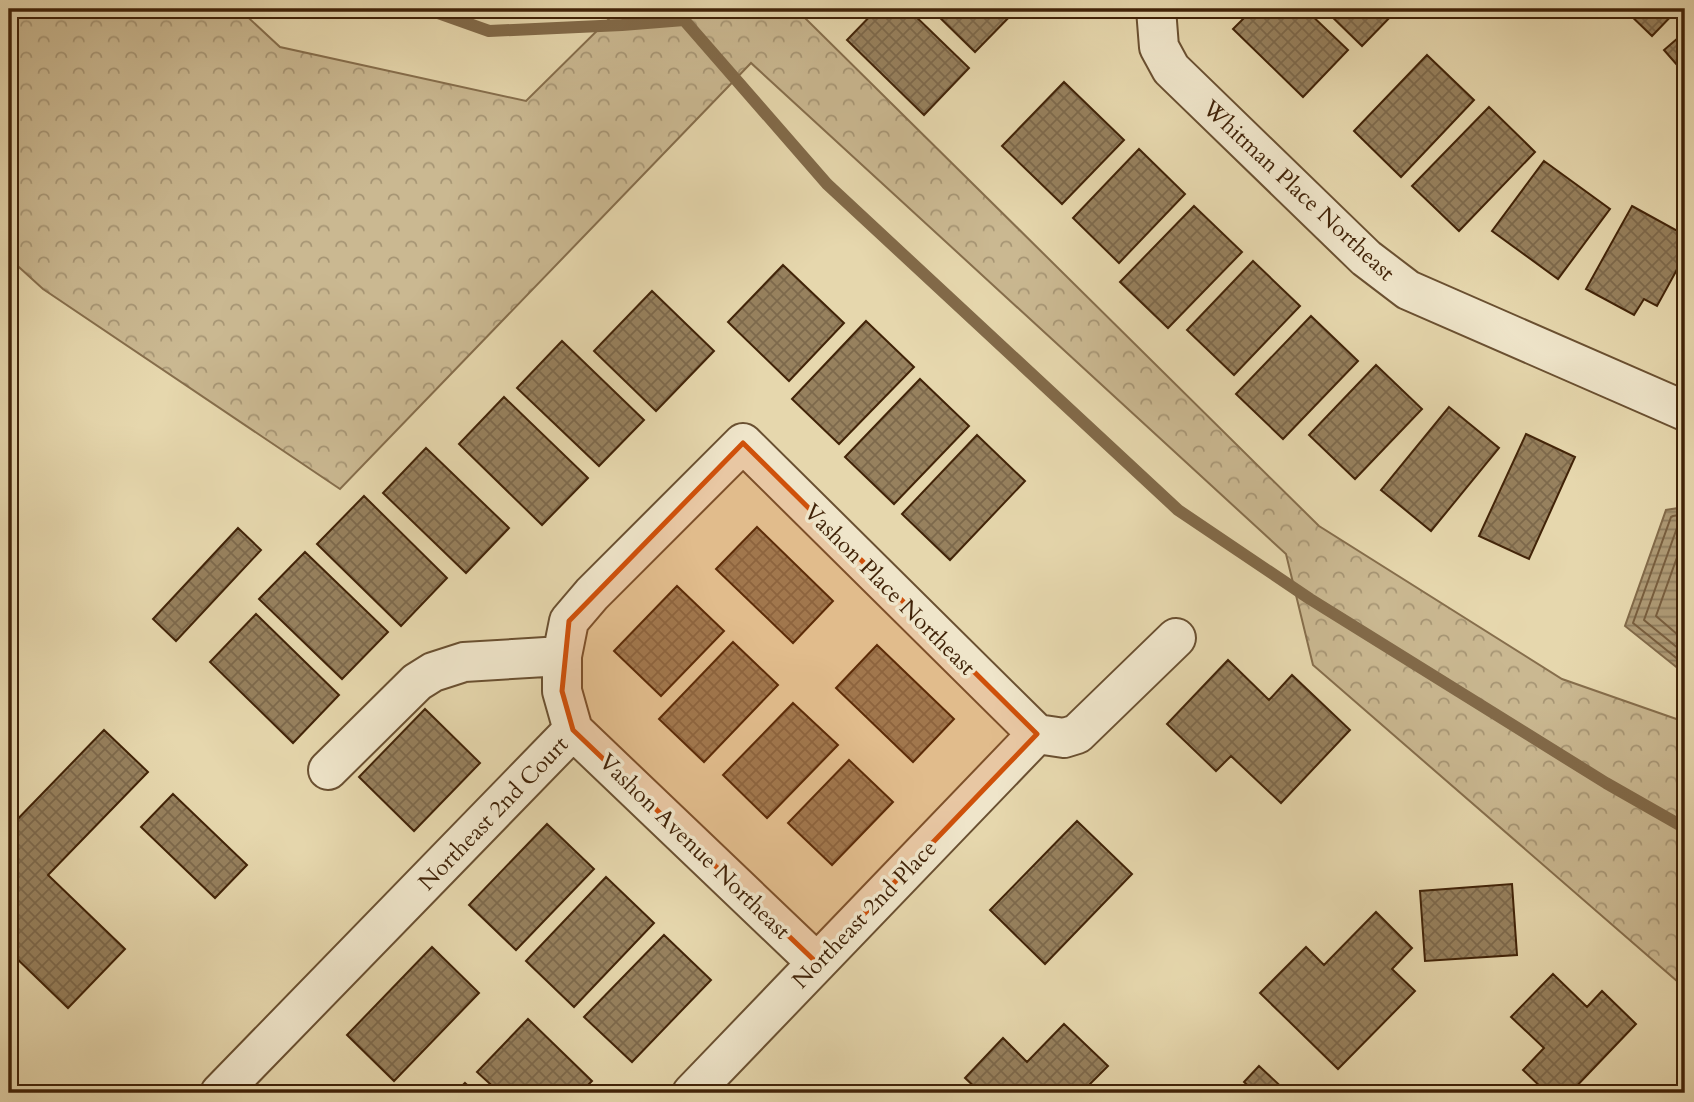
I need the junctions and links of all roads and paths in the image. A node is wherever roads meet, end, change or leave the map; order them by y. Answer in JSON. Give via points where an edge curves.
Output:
{"nodes":[{"id":1,"x":1156,"y":9,"type":"edge"},
{"id":2,"x":1685,"y":411,"type":"edge"},
{"id":3,"x":743,"y":443,"type":"joint"},
{"id":4,"x":1176,"y":638,"type":"dead end"},
{"id":5,"x":562,"y":656,"type":"junction"},
{"id":6,"x":573,"y":730,"type":"junction"},
{"id":7,"x":1037,"y":734,"type":"junction"},
{"id":8,"x":328,"y":769,"type":"dead end"},
{"id":9,"x":817,"y":963,"type":"junction"},
{"id":10,"x":220,"y":1093,"type":"edge"},
{"id":11,"x":692,"y":1093,"type":"edge"}],
"edges":[{"from":1,"to":2,"type":"street","name":"Whitman Place Northeast","via":[[1159,47],[1171,69],[1366,258],[1408,290]]},
{"from":3,"to":5,"type":"street","name":"Northeast 2nd Court","via":[[576,612],[569,621]]},
{"from":3,"to":7,"type":"street","name":"Vashon Place Northeast"},
{"from":4,"to":7,"type":"street","via":[[1077,734],[1065,738]]},
{"from":5,"to":6,"type":"street","name":"Northeast 2nd Court","via":[[562,691]]},
{"from":5,"to":8,"type":"street","via":[[464,662],[433,672],[416,682]]},
{"from":6,"to":9,"type":"street","name":"Vashon Avenue Northeast"},
{"from":6,"to":10,"type":"street","name":"Northeast 2nd Court"},
{"from":7,"to":9,"type":"street","name":"Northeast 2nd Place"},
{"from":9,"to":11,"type":"street","name":"Northeast 2nd Place"}]}
